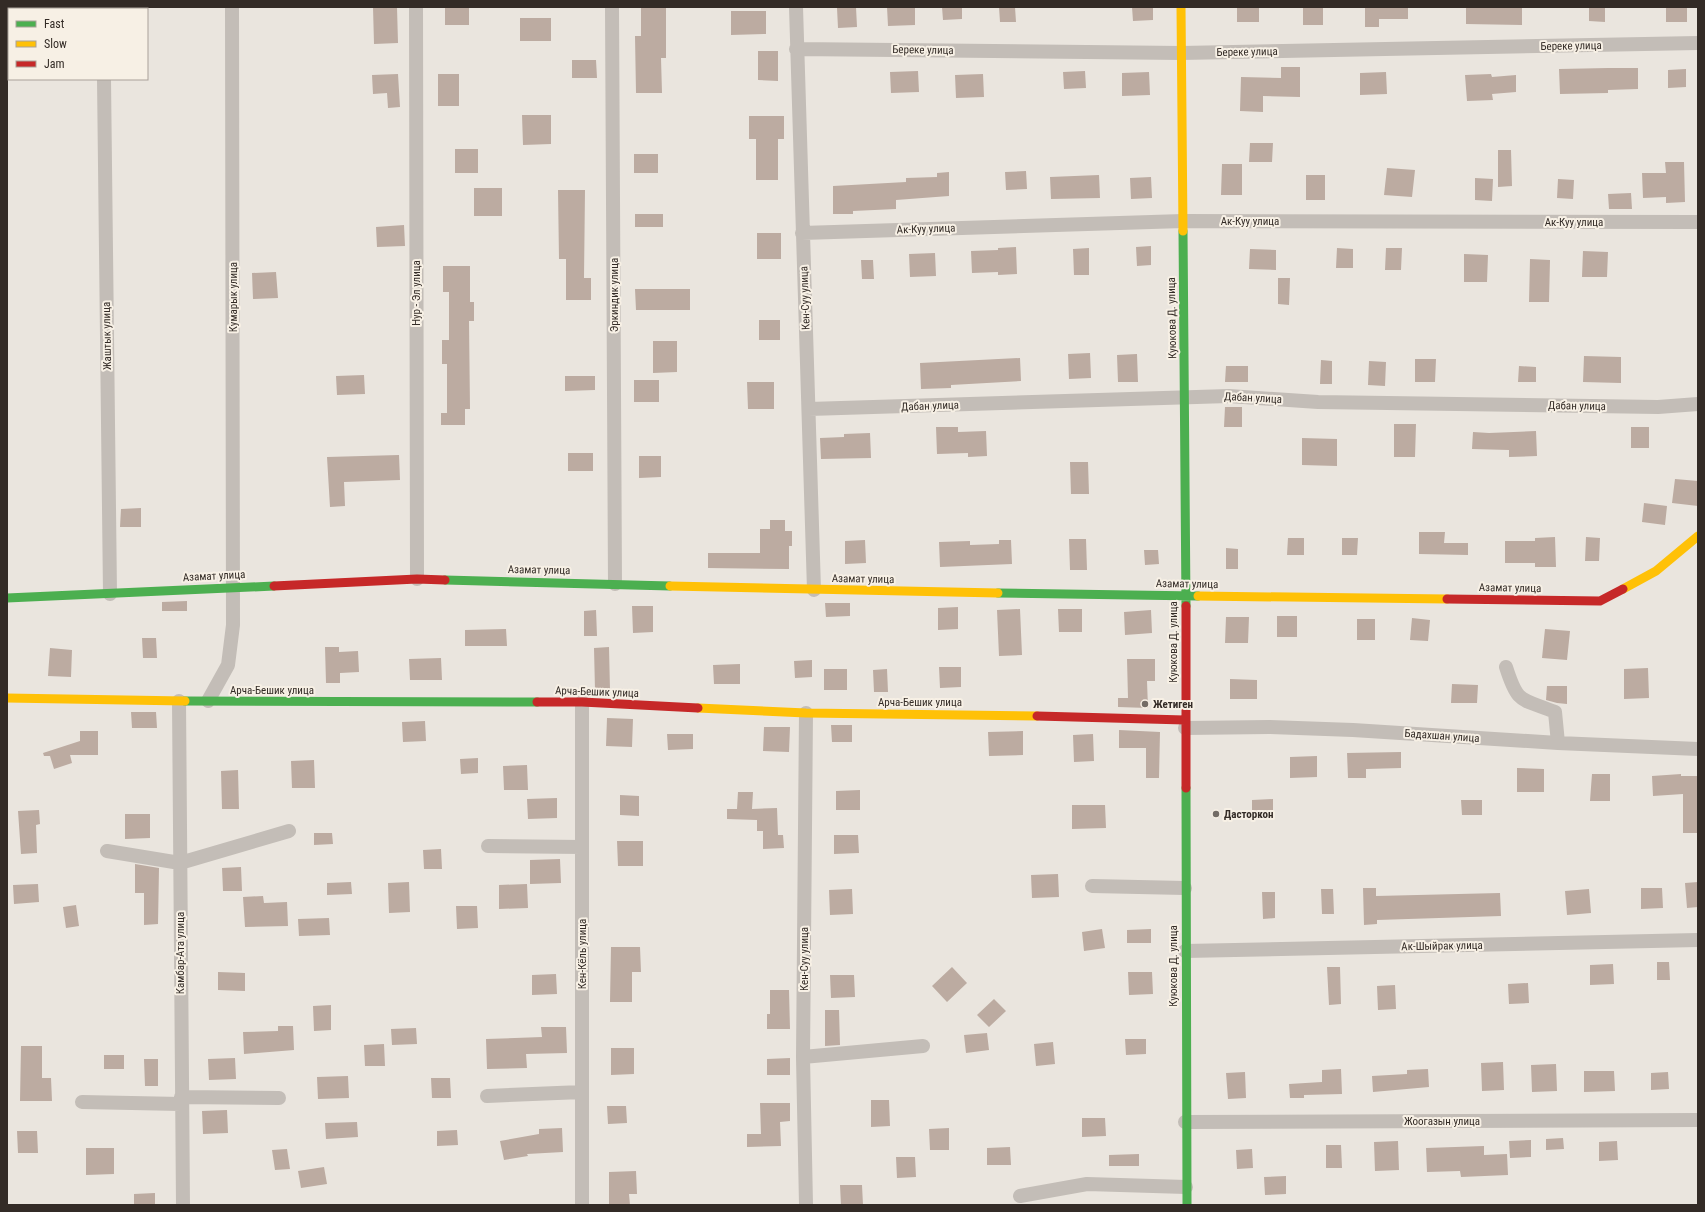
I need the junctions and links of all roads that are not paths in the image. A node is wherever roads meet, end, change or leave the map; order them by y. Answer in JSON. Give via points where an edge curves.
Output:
{"nodes":[{"id":1,"x":232,"y":7,"type":"edge"},
{"id":2,"x":416,"y":7,"type":"edge"},
{"id":3,"x":612,"y":7,"type":"edge"},
{"id":4,"x":796,"y":7,"type":"edge"},
{"id":5,"x":1181,"y":7,"type":"edge"},
{"id":6,"x":1698,"y":44,"type":"edge"},
{"id":7,"x":796,"y":49,"type":"junction"},
{"id":8,"x":1181,"y":53,"type":"junction"},
{"id":9,"x":104,"y":80,"type":"edge"},
{"id":10,"x":1183,"y":221,"type":"junction"},
{"id":11,"x":1698,"y":222,"type":"edge"},
{"id":12,"x":802,"y":233,"type":"junction"},
{"id":13,"x":1185,"y":398,"type":"junction"},
{"id":14,"x":1698,"y":404,"type":"edge"},
{"id":15,"x":809,"y":409,"type":"junction"},
{"id":16,"x":1698,"y":536,"type":"edge"},
{"id":17,"x":417,"y":579,"type":"junction"},
{"id":18,"x":615,"y":584,"type":"junction"},
{"id":19,"x":234,"y":588,"type":"junction"},
{"id":20,"x":814,"y":590,"type":"junction"},
{"id":21,"x":110,"y":594,"type":"junction"},
{"id":22,"x":1186,"y":596,"type":"junction"},
{"id":23,"x":7,"y":598,"type":"edge"},
{"id":24,"x":1506,"y":667,"type":"dead end"},
{"id":25,"x":7,"y":698,"type":"edge"},
{"id":26,"x":179,"y":701,"type":"junction"},
{"id":27,"x":208,"y":701,"type":"junction"},
{"id":28,"x":582,"y":702,"type":"junction"},
{"id":29,"x":806,"y":713,"type":"junction"},
{"id":30,"x":1185,"y":724,"type":"junction"},
{"id":31,"x":1558,"y":738,"type":"junction"},
{"id":32,"x":1698,"y":749,"type":"edge"},
{"id":33,"x":289,"y":831,"type":"dead end"},
{"id":34,"x":488,"y":846,"type":"dead end"},
{"id":35,"x":582,"y":847,"type":"junction"},
{"id":36,"x":107,"y":852,"type":"dead end"},
{"id":37,"x":180,"y":863,"type":"junction"},
{"id":38,"x":1092,"y":886,"type":"dead end"},
{"id":39,"x":1185,"y":888,"type":"junction"},
{"id":40,"x":1698,"y":940,"type":"edge"},
{"id":41,"x":1185,"y":951,"type":"junction"},
{"id":42,"x":923,"y":1046,"type":"dead end"},
{"id":43,"x":803,"y":1057,"type":"junction"},
{"id":44,"x":582,"y":1092,"type":"junction"},
{"id":45,"x":487,"y":1096,"type":"dead end"},
{"id":46,"x":279,"y":1098,"type":"dead end"},
{"id":47,"x":181,"y":1100,"type":"junction"},
{"id":48,"x":82,"y":1102,"type":"dead end"},
{"id":49,"x":1698,"y":1120,"type":"edge"},
{"id":50,"x":1185,"y":1122,"type":"junction"},
{"id":51,"x":1186,"y":1187,"type":"junction"},
{"id":52,"x":1020,"y":1196,"type":"dead end"},
{"id":53,"x":183,"y":1205,"type":"edge"},
{"id":54,"x":582,"y":1205,"type":"edge"},
{"id":55,"x":806,"y":1205,"type":"edge"},
{"id":56,"x":1187,"y":1205,"type":"edge"}],
"edges":[{"from":1,"to":19,"type":"street","name":"Кумарык улица"},
{"from":2,"to":17,"type":"street","name":"Нур - Эл улица"},
{"from":3,"to":18,"type":"street","name":"Эркиндик улица"},
{"from":4,"to":7,"type":"street","name":"Кен-Суу улица"},
{"from":5,"to":8,"type":"street","name":"Куюкова Д. улица"},
{"from":6,"to":8,"type":"street","name":"Береке улица"},
{"from":7,"to":8,"type":"street","name":"Береке улица"},
{"from":7,"to":12,"type":"street","name":"Кен-Суу улица"},
{"from":8,"to":10,"type":"street","name":"Куюкова Д. улица"},
{"from":9,"to":21,"type":"street","name":"Жаштык улица"},
{"from":10,"to":11,"type":"street","name":"Ак-Куу улица"},
{"from":10,"to":12,"type":"street","name":"Ак-Куу улица"},
{"from":10,"to":13,"type":"street","name":"Куюкова Д. улица"},
{"from":12,"to":15,"type":"street","name":"Кен-Суу улица"},
{"from":13,"to":14,"type":"street","name":"Дабан улица","via":[[1229,396],[1318,402],[1658,407]]},
{"from":13,"to":15,"type":"street","name":"Дабан улица"},
{"from":13,"to":22,"type":"street","name":"Куюкова Д. улица"},
{"from":15,"to":20,"type":"street","name":"Кен-Суу улица"},
{"from":16,"to":22,"type":"street","name":"Азамат улица","via":[[1656,571],[1600,601]]},
{"from":17,"to":18,"type":"street","name":"Азамат улица"},
{"from":17,"to":19,"type":"street","name":"Азамат улица"},
{"from":18,"to":20,"type":"street","name":"Азамат улица"},
{"from":19,"to":21,"type":"street","name":"Азамат улица"},
{"from":19,"to":27,"type":"street","name":"Кумарык улица","via":[[232,640],[228,665]]},
{"from":20,"to":22,"type":"street","name":"Азамат улица"},
{"from":21,"to":23,"type":"street","name":"Азамат улица"},
{"from":22,"to":30,"type":"street","name":"Куюкова Д. улица"},
{"from":24,"to":31,"type":"street","via":[[1516,695],[1555,712]]},
{"from":25,"to":26,"type":"street","name":"Арча-Бешик улица"},
{"from":26,"to":27,"type":"street","name":"Арча-Бешик улица"},
{"from":26,"to":37,"type":"street","name":"Камбар-Ата улица"},
{"from":27,"to":28,"type":"street","name":"Арча-Бешик улица"},
{"from":28,"to":29,"type":"street","name":"Арча-Бешик улица"},
{"from":28,"to":35,"type":"street","name":"Кен-Кёль улица"},
{"from":29,"to":30,"type":"street","name":"Арча-Бешик улица","via":[[997,715]]},
{"from":29,"to":43,"type":"street","name":"Кен-Суу улица"},
{"from":30,"to":31,"type":"street","name":"Бадахшан улица"},
{"from":30,"to":39,"type":"street","name":"Куюкова Д. улица"},
{"from":31,"to":32,"type":"street","name":"Бадахшан улица"},
{"from":33,"to":37,"type":"street"},
{"from":34,"to":35,"type":"street"},
{"from":35,"to":44,"type":"street","name":"Кен-Кёль улица"},
{"from":36,"to":37,"type":"street"},
{"from":37,"to":47,"type":"street","name":"Камбар-Ата улица"},
{"from":38,"to":39,"type":"street"},
{"from":39,"to":41,"type":"street","name":"Куюкова Д. улица"},
{"from":40,"to":41,"type":"street","name":"Ак-Шыйрак улица"},
{"from":41,"to":50,"type":"street","name":"Куюкова Д. улица"},
{"from":42,"to":43,"type":"street"},
{"from":43,"to":55,"type":"street","name":"Кен-Суу улица"},
{"from":44,"to":45,"type":"street"},
{"from":44,"to":54,"type":"street","name":"Кен-Кёль улица"},
{"from":46,"to":47,"type":"street"},
{"from":47,"to":48,"type":"street"},
{"from":47,"to":53,"type":"street","name":"Камбар-Ата улица"},
{"from":49,"to":50,"type":"street","name":"Жоогазын улица"},
{"from":50,"to":51,"type":"street","name":"Куюкова Д. улица"},
{"from":51,"to":52,"type":"street","via":[[1087,1184]]},
{"from":51,"to":56,"type":"street","name":"Куюкова Д. улица"}]}
